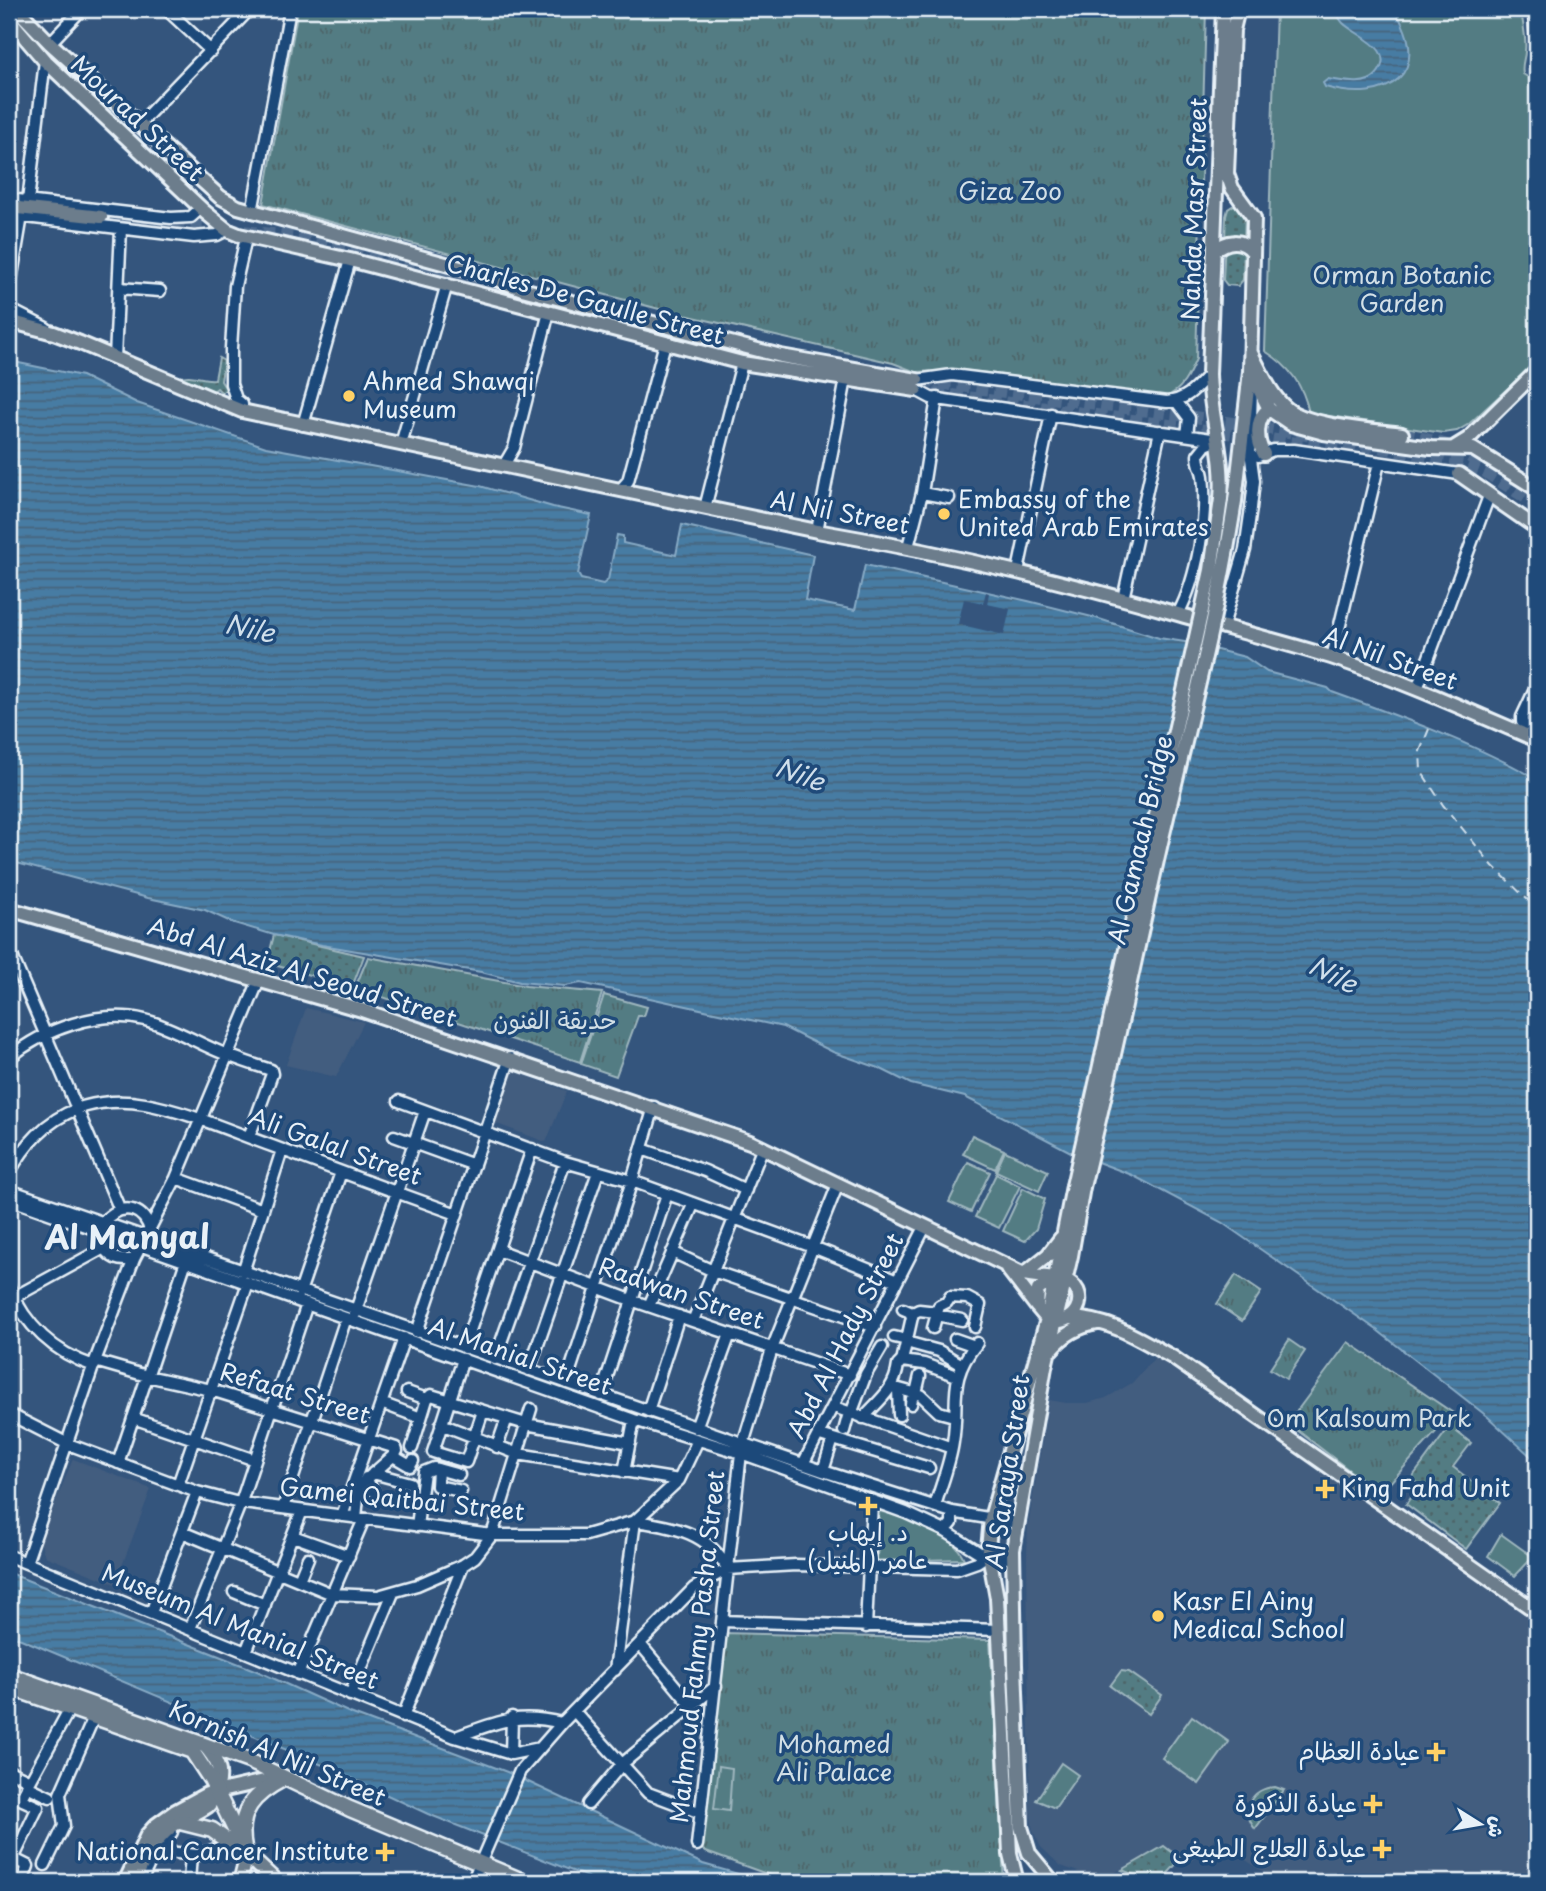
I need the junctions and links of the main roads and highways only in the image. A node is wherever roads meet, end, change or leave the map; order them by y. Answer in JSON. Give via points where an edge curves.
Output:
{"nodes":[{"id":1,"x":17,"y":9,"type":"edge"},
{"id":2,"x":1223,"y":9,"type":"edge"},
{"id":3,"x":1238,"y":9,"type":"edge"},
{"id":4,"x":1535,"y":9,"type":"edge"},
{"id":5,"x":9,"y":19,"type":"edge"},
{"id":6,"x":1537,"y":34,"type":"edge"},
{"id":7,"x":220,"y":197,"type":"junction"},
{"id":8,"x":9,"y":207,"type":"edge"},
{"id":9,"x":203,"y":210,"type":"junction"},
{"id":10,"x":252,"y":212,"type":"joint"},
{"id":11,"x":101,"y":217,"type":"tunnel mouth"},
{"id":12,"x":281,"y":221,"type":"junction"},
{"id":13,"x":246,"y":238,"type":"joint"},
{"id":14,"x":275,"y":243,"type":"junction"},
{"id":15,"x":1214,"y":251,"type":"junction"},
{"id":16,"x":1253,"y":252,"type":"junction"},
{"id":17,"x":9,"y":321,"type":"edge"},
{"id":18,"x":1250,"y":351,"type":"junction"},
{"id":19,"x":1250,"y":371,"type":"junction"},
{"id":20,"x":1537,"y":371,"type":"edge"},
{"id":21,"x":1269,"y":409,"type":"junction"},
{"id":22,"x":1402,"y":434,"type":"tunnel mouth"},
{"id":23,"x":1450,"y":449,"type":"junction"},
{"id":24,"x":1264,"y":454,"type":"road end"},
{"id":25,"x":1459,"y":474,"type":"road end"},
{"id":26,"x":1537,"y":489,"type":"edge"},
{"id":27,"x":1228,"y":500,"type":"junction"},
{"id":28,"x":1537,"y":528,"type":"edge"},
{"id":29,"x":1537,"y":740,"type":"edge"},
{"id":30,"x":9,"y":909,"type":"edge"},
{"id":31,"x":1078,"y":1186,"type":"junction"},
{"id":32,"x":1064,"y":1231,"type":"junction"},
{"id":33,"x":1004,"y":1265,"type":"junction"},
{"id":34,"x":1024,"y":1274,"type":"junction"},
{"id":35,"x":1058,"y":1279,"type":"junction"},
{"id":36,"x":1037,"y":1307,"type":"junction"},
{"id":37,"x":1070,"y":1318,"type":"junction"},
{"id":38,"x":1052,"y":1320,"type":"junction"},
{"id":39,"x":1104,"y":1322,"type":"junction"},
{"id":40,"x":1047,"y":1357,"type":"junction"},
{"id":41,"x":1537,"y":1612,"type":"edge"},
{"id":42,"x":9,"y":1675,"type":"edge"},
{"id":43,"x":9,"y":1686,"type":"edge"},
{"id":44,"x":203,"y":1744,"type":"junction"},
{"id":45,"x":282,"y":1778,"type":"junction"},
{"id":46,"x":216,"y":1791,"type":"junction"},
{"id":47,"x":180,"y":1822,"type":"junction"},
{"id":48,"x":249,"y":1857,"type":"junction"},
{"id":49,"x":128,"y":1882,"type":"edge"},
{"id":50,"x":240,"y":1882,"type":"edge"},
{"id":51,"x":264,"y":1882,"type":"edge"},
{"id":52,"x":276,"y":1882,"type":"edge"},
{"id":53,"x":525,"y":1882,"type":"edge"},
{"id":54,"x":1017,"y":1882,"type":"edge"},
{"id":55,"x":1053,"y":1882,"type":"edge"}],
"edges":[{"from":1,"to":7,"type":"main road","name":"Mourad Street"},
{"from":2,"to":15,"type":"main road","name":"Nahda Masr Street"},
{"from":3,"to":16,"type":"main road","name":"Nahda Masr Street","via":[[1233,30],[1227,174],[1254,218]]},
{"from":4,"to":6,"type":"main road"},
{"from":5,"to":9,"type":"main road","name":"Mourad Street","via":[[45,61]]},
{"from":7,"to":9,"type":"main road","via":[[213,209]]},
{"from":7,"to":10,"type":"main road","name":"Mourad Street"},
{"from":8,"to":11,"type":"main road"},
{"from":9,"to":13,"type":"main road","name":"Mourad Street","via":[[227,230]]},
{"from":10,"to":12,"type":"main road","name":"Charles De Gaulle Street"},
{"from":12,"to":14,"type":"main road","via":[[274,231]]},
{"from":12,"to":14,"type":"main road","name":"Charles De Gaulle Street","via":[[781,356],[917,385],[743,363]]},
{"from":13,"to":14,"type":"main road","name":"Charles De Gaulle Street"},
{"from":15,"to":16,"type":"main road","via":[[1233,241]]},
{"from":15,"to":27,"type":"main road","name":"Nahda Masr Street","via":[[1209,374]]},
{"from":16,"to":18,"type":"main road","name":"Nahda Masr Street"},
{"from":17,"to":29,"type":"main road","name":"Al Nil Street","via":[[54,333],[242,411],[1018,571],[1223,626],[1332,658]]},
{"from":18,"to":19,"type":"main road","name":"Nahda Masr Street"},
{"from":18,"to":22,"type":"main road","via":[[1268,386],[1286,408],[1301,417]]},
{"from":19,"to":21,"type":"main road"},
{"from":19,"to":27,"type":"main road","name":"Nahda Masr Street"},
{"from":20,"to":23,"type":"main road","via":[[1468,439]]},
{"from":21,"to":23,"type":"main road","via":[[1284,421],[1309,430]]},
{"from":21,"to":24,"type":"main road","via":[[1262,415],[1258,432]]},
{"from":23,"to":26,"type":"main road","via":[[1477,451]]},
{"from":25,"to":28,"type":"main road"},
{"from":27,"to":31,"type":"main road","name":"Al Gamaah Bridge","bridge":true},
{"from":30,"to":33,"type":"main road","name":"Abd Al Aziz Al Seoud Street","via":[[362,1010],[654,1107],[764,1147]]},
{"from":31,"to":32,"type":"main road","name":"Al Saraya Street"},
{"from":31,"to":35,"type":"main road","name":"Al Saraya Street"},
{"from":32,"to":34,"type":"main road","via":[[1048,1255]]},
{"from":32,"to":35,"type":"main road","name":"Al Saraya Street"},
{"from":33,"to":34,"type":"main road","name":"Abd Al Aziz Al Seoud Street"},
{"from":33,"to":36,"type":"main road","name":"Abd Al Aziz Al Seoud Street"},
{"from":34,"to":35,"type":"main road","name":"Abd Al Aziz Al Seoud Street"},
{"from":35,"to":36,"type":"main road","via":[[1038,1290]]},
{"from":35,"to":37,"type":"main road","via":[[1073,1285],[1079,1298]]},
{"from":35,"to":38,"type":"main road","name":"Al Saraya Street"},
{"from":36,"to":38,"type":"main road","name":"Abd Al Aziz Al Seoud Street"},
{"from":37,"to":38,"type":"main road"},
{"from":37,"to":39,"type":"main road"},
{"from":38,"to":40,"type":"main road","name":"Al Saraya Street"},
{"from":38,"to":54,"type":"main road","name":"Al Saraya Street","via":[[987,1541],[995,1583],[1009,1843]]},
{"from":39,"to":40,"type":"main road","via":[[1069,1333]]},
{"from":39,"to":41,"type":"main road","via":[[1195,1372]]},
{"from":40,"to":55,"type":"main road","name":"Al Saraya Street","via":[[1013,1559],[1021,1827],[1029,1853]]},
{"from":42,"to":44,"type":"highway","name":"Kornish Al Nil Street"},
{"from":43,"to":46,"type":"highway","name":"Kornish Al Nil Street","via":[[192,1751]]},
{"from":44,"to":45,"type":"highway","name":"Kornish Al Nil Street"},
{"from":44,"to":46,"type":"main road","via":[[219,1766]]},
{"from":45,"to":46,"type":"main road"},
{"from":45,"to":48,"type":"highway","via":[[263,1790],[248,1808],[243,1831]]},
{"from":45,"to":53,"type":"highway","name":"Kornish Al Nil Street"},
{"from":46,"to":47,"type":"main road","via":[[208,1806]]},
{"from":46,"to":48,"type":"highway","name":"Kornish Al Nil Street"},
{"from":46,"to":49,"type":"main road","via":[[156,1825],[139,1849]]},
{"from":47,"to":48,"type":"highway","via":[[212,1830]]},
{"from":47,"to":49,"type":"main road","via":[[156,1843]]},
{"from":48,"to":50,"type":"main road"},
{"from":48,"to":51,"type":"highway","name":"Kornish Al Nil Street"},
{"from":48,"to":52,"type":"highway"}]}
